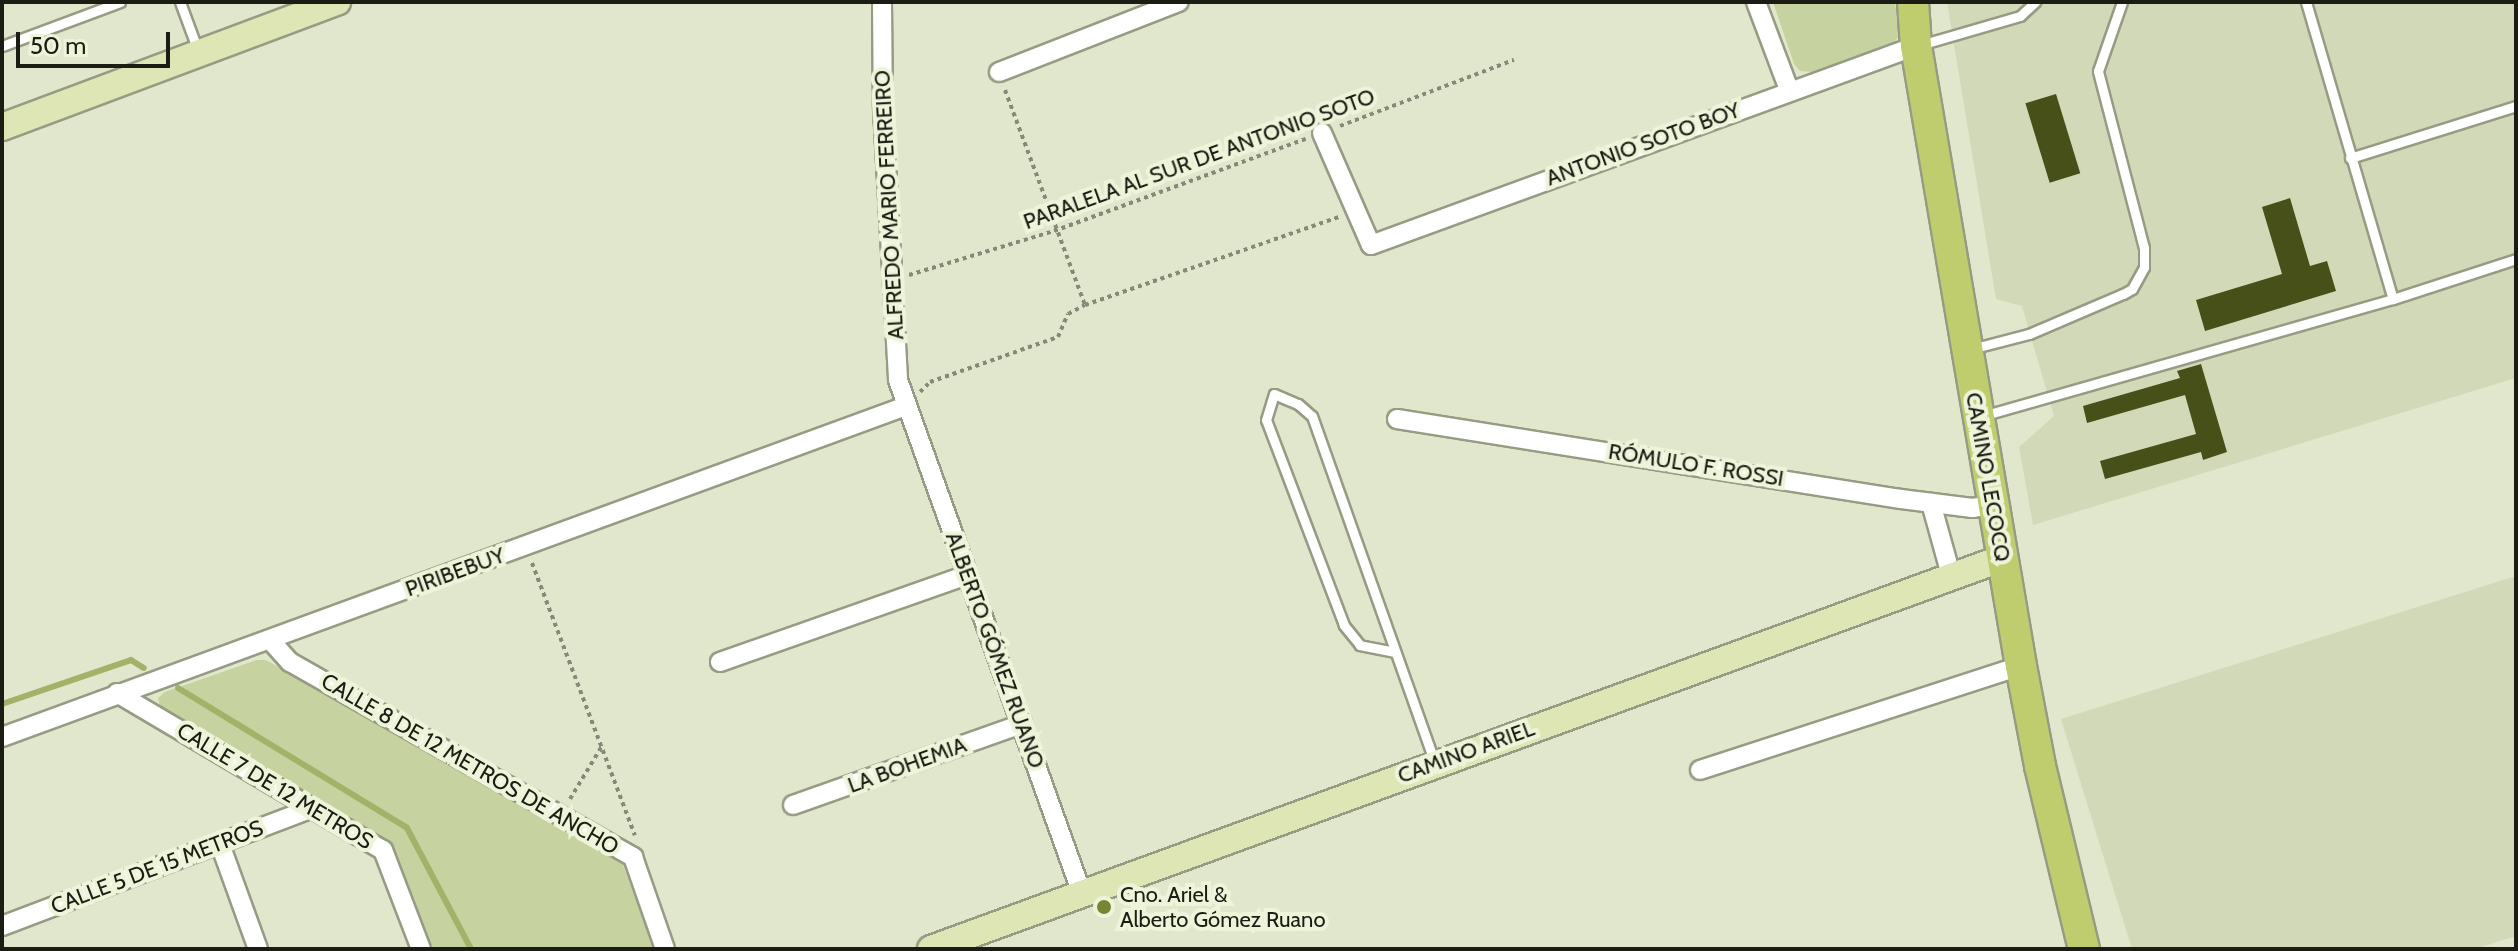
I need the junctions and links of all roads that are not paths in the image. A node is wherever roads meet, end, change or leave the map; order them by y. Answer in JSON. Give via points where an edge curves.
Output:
{"nodes":[{"id":1,"x":120,"y":2,"type":"edge"},
{"id":2,"x":180,"y":2,"type":"edge"},
{"id":3,"x":337,"y":2,"type":"edge"},
{"id":4,"x":882,"y":2,"type":"edge"},
{"id":5,"x":1179,"y":2,"type":"edge"},
{"id":6,"x":1756,"y":2,"type":"edge"},
{"id":7,"x":1913,"y":2,"type":"edge"},
{"id":8,"x":2035,"y":2,"type":"edge"},
{"id":9,"x":2122,"y":2,"type":"edge"},
{"id":10,"x":2306,"y":2,"type":"edge"},
{"id":11,"x":304,"y":8,"type":"edge"},
{"id":12,"x":2,"y":46,"type":"edge"},
{"id":13,"x":1916,"y":46,"type":"junction"},
{"id":14,"x":199,"y":53,"type":"junction"},
{"id":15,"x":999,"y":72,"type":"road end"},
{"id":16,"x":1789,"y":90,"type":"junction"},
{"id":17,"x":2516,"y":106,"type":"edge"},
{"id":18,"x":2,"y":127,"type":"edge"},
{"id":19,"x":1322,"y":133,"type":"road end"},
{"id":20,"x":2350,"y":158,"type":"junction"},
{"id":21,"x":2516,"y":259,"type":"edge"},
{"id":22,"x":2393,"y":299,"type":"junction"},
{"id":23,"x":1966,"y":351,"type":"junction"},
{"id":24,"x":906,"y":406,"type":"junction"},
{"id":25,"x":1978,"y":417,"type":"junction"},
{"id":26,"x":1397,"y":419,"type":"dead end"},
{"id":27,"x":1931,"y":503,"type":"junction"},
{"id":28,"x":1994,"y":505,"type":"junction"},
{"id":29,"x":2003,"y":558,"type":"junction"},
{"id":30,"x":967,"y":575,"type":"junction"},
{"id":31,"x":1951,"y":575,"type":"junction"},
{"id":32,"x":270,"y":640,"type":"junction"},
{"id":33,"x":1395,"y":652,"type":"junction"},
{"id":34,"x":720,"y":662,"type":"dead end"},
{"id":35,"x":2021,"y":666,"type":"junction"},
{"id":36,"x":117,"y":693,"type":"junction"},
{"id":37,"x":1022,"y":724,"type":"junction"},
{"id":38,"x":2,"y":737,"type":"edge"},
{"id":39,"x":1435,"y":764,"type":"junction"},
{"id":40,"x":1700,"y":770,"type":"dead end"},
{"id":41,"x":793,"y":805,"type":"dead end"},
{"id":42,"x":312,"y":808,"type":"junction"},
{"id":43,"x":220,"y":844,"type":"junction"},
{"id":44,"x":1082,"y":894,"type":"junction"},
{"id":45,"x":2,"y":926,"type":"edge"},
{"id":46,"x":2081,"y":946,"type":"edge"},
{"id":47,"x":258,"y":949,"type":"edge"},
{"id":48,"x":421,"y":949,"type":"edge"},
{"id":49,"x":665,"y":949,"type":"edge"},
{"id":50,"x":931,"y":949,"type":"edge"}],
"edges":[{"from":1,"to":12,"type":"lane"},
{"from":2,"to":14,"type":"lane"},
{"from":3,"to":11,"type":"street"},
{"from":4,"to":24,"type":"street","name":"ALFREDO MARIO FERREIRO","via":[[898,380]]},
{"from":5,"to":15,"type":"street"},
{"from":6,"to":16,"type":"street"},
{"from":7,"to":13,"type":"main road","name":"CAMINO LECOCQ"},
{"from":8,"to":13,"type":"lane","via":[[2020,16]]},
{"from":9,"to":23,"type":"lane","via":[[2098,71],[2144,248],[2144,267],[2123,294],[2029,334]]},
{"from":10,"to":20,"type":"lane"},
{"from":11,"to":14,"type":"street"},
{"from":13,"to":16,"type":"street","name":"ANTONIO SOTO BOY"},
{"from":13,"to":23,"type":"main road","name":"CAMINO LECOCQ"},
{"from":14,"to":18,"type":"street"},
{"from":16,"to":19,"type":"street","name":"ANTONIO SOTO BOY","via":[[1371,245]]},
{"from":17,"to":20,"type":"lane"},
{"from":20,"to":22,"type":"lane"},
{"from":21,"to":22,"type":"lane"},
{"from":22,"to":25,"type":"lane"},
{"from":23,"to":25,"type":"main road","name":"CAMINO LECOCQ"},
{"from":24,"to":30,"type":"street","name":"ALBERTO GÓMEZ RUANO"},
{"from":24,"to":32,"type":"street","name":"PIRIBEBUY"},
{"from":25,"to":28,"type":"main road","name":"CAMINO LECOCQ"},
{"from":26,"to":27,"type":"street","name":"RÓMULO F. ROSSI"},
{"from":27,"to":28,"type":"street","name":"RÓMULO F. ROSSI"},
{"from":27,"to":31,"type":"street"},
{"from":28,"to":29,"type":"main road","name":"CAMINO LECOCQ"},
{"from":29,"to":31,"type":"street","name":"CAMINO ARIEL"},
{"from":29,"to":35,"type":"main road","name":"CAMINO LECOCQ"},
{"from":30,"to":34,"type":"street"},
{"from":30,"to":37,"type":"street","name":"ALBERTO GÓMEZ RUANO"},
{"from":31,"to":39,"type":"street","name":"CAMINO ARIEL"},
{"from":32,"to":36,"type":"street","name":"PIRIBEBUY"},
{"from":32,"to":49,"type":"street","name":"CALLE 8 DE 12 METROS DE ANCHO","via":[[290,662],[633,857]]},
{"from":33,"to":33,"type":"lane","via":[[1312,416],[1274,394],[1266,420],[1344,625],[1360,645]]},
{"from":33,"to":39,"type":"lane"},
{"from":35,"to":40,"type":"street"},
{"from":35,"to":46,"type":"main road","name":"CAMINO LECOCQ"},
{"from":36,"to":38,"type":"street","name":"PIRIBEBUY"},
{"from":36,"to":42,"type":"street","name":"CALLE 7 DE 12 METROS"},
{"from":37,"to":41,"type":"street","name":"LA BOHEMIA"},
{"from":37,"to":44,"type":"street","name":"ALBERTO GÓMEZ RUANO"},
{"from":39,"to":44,"type":"street","name":"CAMINO ARIEL"},
{"from":42,"to":43,"type":"street","name":"CALLE 5 DE 15 METROS"},
{"from":42,"to":48,"type":"street","name":"CALLE 7 DE 12 METROS","via":[[383,850]]},
{"from":43,"to":45,"type":"street","name":"CALLE 5 DE 15 METROS"},
{"from":43,"to":47,"type":"street"},
{"from":44,"to":50,"type":"street","name":"CAMINO ARIEL"}]}
